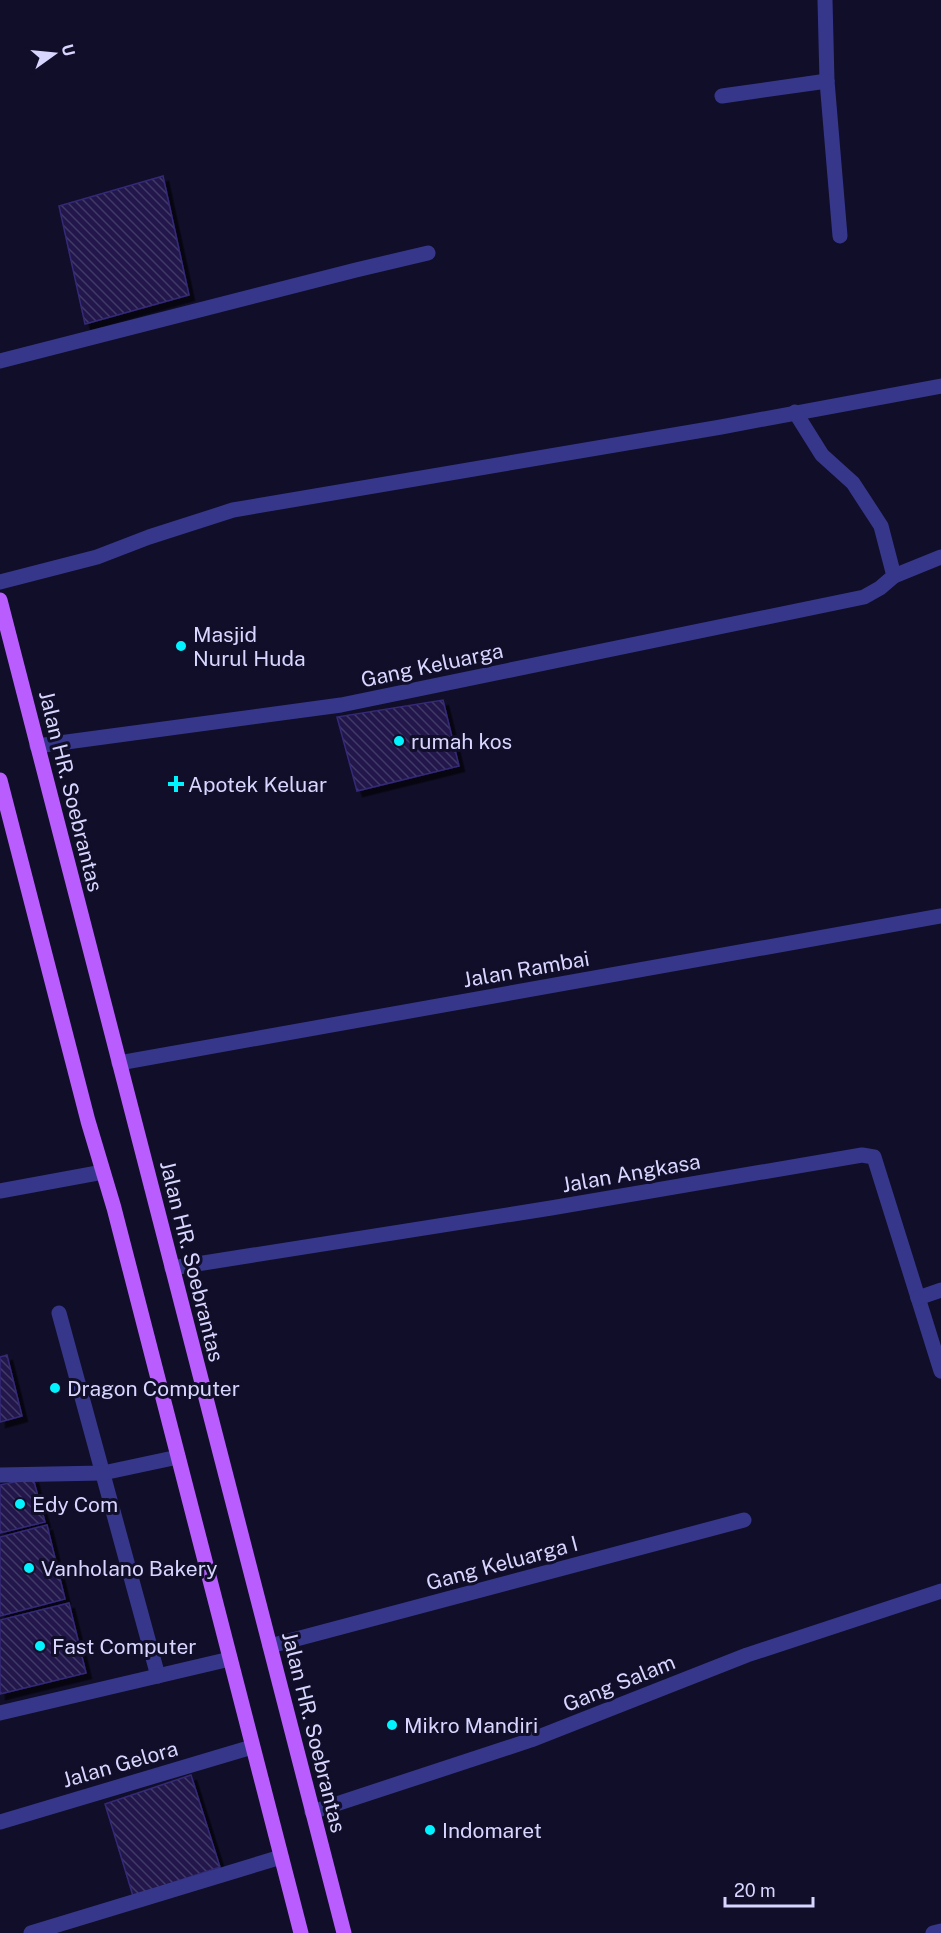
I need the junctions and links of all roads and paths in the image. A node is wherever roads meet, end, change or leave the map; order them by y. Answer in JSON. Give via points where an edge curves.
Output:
{"nodes":[{"id":1,"x":825,"y":0,"type":"edge"},
{"id":2,"x":827,"y":81,"type":"junction"},
{"id":3,"x":722,"y":96,"type":"dead end"},
{"id":4,"x":840,"y":236,"type":"dead end"},
{"id":5,"x":428,"y":253,"type":"dead end"},
{"id":6,"x":0,"y":361,"type":"edge"},
{"id":7,"x":941,"y":386,"type":"edge"},
{"id":8,"x":795,"y":412,"type":"junction"},
{"id":9,"x":941,"y":557,"type":"edge"},
{"id":10,"x":894,"y":576,"type":"junction"},
{"id":11,"x":0,"y":582,"type":"edge"},
{"id":12,"x":0,"y":600,"type":"edge"},
{"id":13,"x":4,"y":633,"type":"edge"},
{"id":14,"x":37,"y":746,"type":"junction"},
{"id":15,"x":0,"y":780,"type":"edge"},
{"id":16,"x":941,"y":915,"type":"edge"},
{"id":17,"x":119,"y":1063,"type":"junction"},
{"id":18,"x":103,"y":1172,"type":"junction"},
{"id":19,"x":0,"y":1191,"type":"edge"},
{"id":20,"x":172,"y":1268,"type":"junction"},
{"id":21,"x":941,"y":1290,"type":"edge"},
{"id":22,"x":918,"y":1298,"type":"junction"},
{"id":23,"x":59,"y":1313,"type":"dead end"},
{"id":24,"x":941,"y":1371,"type":"edge"},
{"id":25,"x":178,"y":1457,"type":"junction"},
{"id":26,"x":103,"y":1473,"type":"junction"},
{"id":27,"x":0,"y":1475,"type":"edge"},
{"id":28,"x":744,"y":1520,"type":"dead end"},
{"id":29,"x":941,"y":1591,"type":"edge"},
{"id":30,"x":270,"y":1646,"type":"junction"},
{"id":31,"x":230,"y":1659,"type":"junction"},
{"id":32,"x":158,"y":1676,"type":"junction"},
{"id":33,"x":0,"y":1713,"type":"edge"},
{"id":34,"x":252,"y":1747,"type":"junction"},
{"id":35,"x":312,"y":1812,"type":"junction"},
{"id":36,"x":0,"y":1822,"type":"edge"},
{"id":37,"x":281,"y":1857,"type":"junction"},
{"id":38,"x":941,"y":1931,"type":"edge"},
{"id":39,"x":31,"y":1933,"type":"edge"},
{"id":40,"x":301,"y":1933,"type":"edge"},
{"id":41,"x":344,"y":1933,"type":"edge"},
{"id":42,"x":933,"y":1933,"type":"edge"}],
"edges":[{"from":1,"to":2,"type":"street"},
{"from":2,"to":3,"type":"street"},
{"from":2,"to":4,"type":"street"},
{"from":5,"to":6,"type":"street"},
{"from":7,"to":8,"type":"street"},
{"from":8,"to":10,"type":"street","via":[[822,455],[853,483],[881,526]]},
{"from":8,"to":11,"type":"street","via":[[233,510],[97,557]]},
{"from":9,"to":10,"type":"street","name":"Gang Keluarga"},
{"from":10,"to":14,"type":"street","name":"Gang Keluarga","via":[[864,597],[832,605],[341,705]]},
{"from":12,"to":13,"type":"main road","name":"Jalan HR. Soebrantas"},
{"from":13,"to":14,"type":"main road","name":"Jalan HR. Soebrantas"},
{"from":14,"to":17,"type":"main road","name":"Jalan HR. Soebrantas"},
{"from":15,"to":18,"type":"main road"},
{"from":16,"to":17,"type":"street","name":"Jalan Rambai"},
{"from":17,"to":20,"type":"main road","name":"Jalan HR. Soebrantas"},
{"from":18,"to":19,"type":"street"},
{"from":18,"to":25,"type":"main road"},
{"from":20,"to":22,"type":"street","name":"Jalan Angkasa","via":[[862,1155],[874,1157]]},
{"from":20,"to":30,"type":"main road","name":"Jalan HR. Soebrantas"},
{"from":21,"to":22,"type":"street"},
{"from":22,"to":24,"type":"street","name":"Jalan Angkasa"},
{"from":23,"to":26,"type":"street"},
{"from":25,"to":26,"type":"street"},
{"from":25,"to":31,"type":"main road"},
{"from":26,"to":27,"type":"street"},
{"from":26,"to":32,"type":"street"},
{"from":28,"to":30,"type":"street","name":"Gang Keluarga I"},
{"from":29,"to":35,"type":"street","name":"Gang Salam","via":[[747,1655],[531,1740]]},
{"from":30,"to":35,"type":"main road","name":"Jalan HR. Soebrantas"},
{"from":31,"to":32,"type":"street"},
{"from":31,"to":34,"type":"main road"},
{"from":32,"to":33,"type":"street"},
{"from":34,"to":36,"type":"street","name":"Jalan Gelora"},
{"from":34,"to":37,"type":"main road"},
{"from":35,"to":41,"type":"main road","name":"Jalan HR. Soebrantas"},
{"from":37,"to":39,"type":"street"},
{"from":37,"to":40,"type":"main road"},
{"from":38,"to":42,"type":"street"}]}
